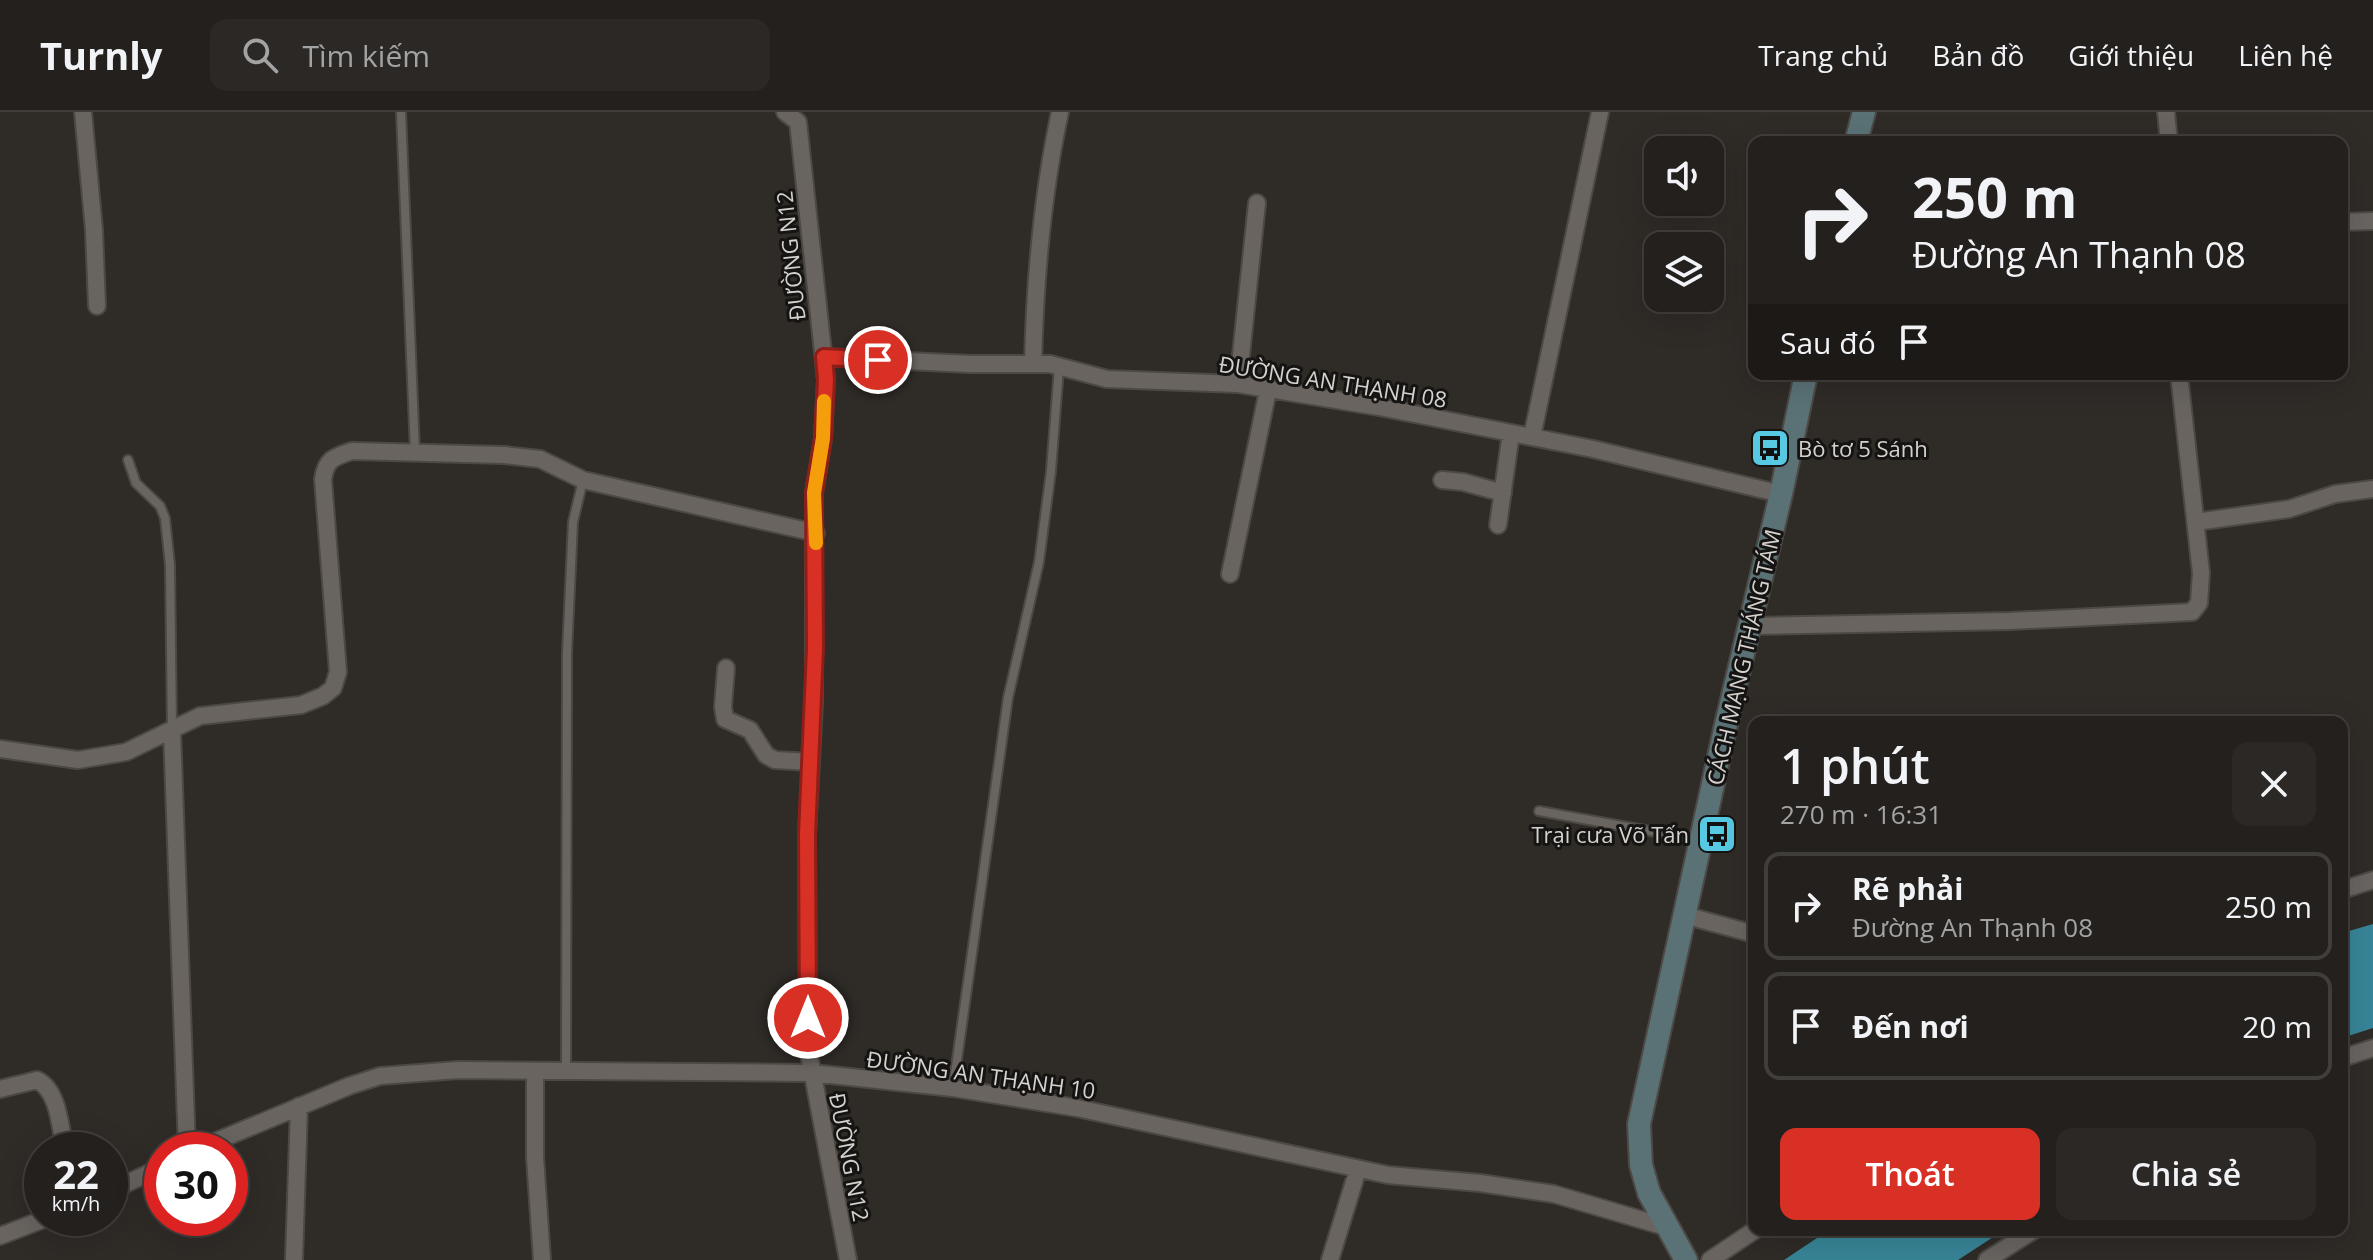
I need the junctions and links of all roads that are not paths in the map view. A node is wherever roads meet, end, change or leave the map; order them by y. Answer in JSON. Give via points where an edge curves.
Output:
{"nodes":[{"id":1,"x":83,"y":112,"type":"edge"},
{"id":2,"x":401,"y":112,"type":"edge"},
{"id":3,"x":785,"y":112,"type":"edge"},
{"id":4,"x":1060,"y":112,"type":"edge"},
{"id":5,"x":1600,"y":112,"type":"edge"},
{"id":6,"x":1864,"y":112,"type":"edge"},
{"id":7,"x":2166,"y":112,"type":"edge"},
{"id":8,"x":1858,"y":136,"type":"edge"},
{"id":9,"x":2168,"y":136,"type":"edge"},
{"id":10,"x":1257,"y":203,"type":"dead end"},
{"id":11,"x":2348,"y":222,"type":"edge"},
{"id":12,"x":2373,"y":223,"type":"edge"},
{"id":13,"x":97,"y":306,"type":"dead end"},
{"id":14,"x":824,"y":357,"type":"junction"},
{"id":15,"x":1033,"y":364,"type":"junction"},
{"id":16,"x":1059,"y":367,"type":"junction"},
{"id":17,"x":1805,"y":380,"type":"edge"},
{"id":18,"x":2180,"y":380,"type":"edge"},
{"id":19,"x":1238,"y":384,"type":"junction"},
{"id":20,"x":1268,"y":390,"type":"junction"},
{"id":21,"x":1511,"y":433,"type":"junction"},
{"id":22,"x":1532,"y":437,"type":"junction"},
{"id":23,"x":415,"y":452,"type":"junction"},
{"id":24,"x":128,"y":460,"type":"dead end"},
{"id":25,"x":583,"y":480,"type":"junction"},
{"id":26,"x":1442,"y":480,"type":"dead end"},
{"id":27,"x":2373,"y":489,"type":"edge"},
{"id":28,"x":1503,"y":493,"type":"junction"},
{"id":29,"x":1781,"y":494,"type":"junction"},
{"id":30,"x":2196,"y":522,"type":"junction"},
{"id":31,"x":1498,"y":525,"type":"dead end"},
{"id":32,"x":816,"y":533,"type":"junction"},
{"id":33,"x":1230,"y":574,"type":"dead end"},
{"id":34,"x":1749,"y":626,"type":"junction"},
{"id":35,"x":726,"y":668,"type":"dead end"},
{"id":36,"x":172,"y":730,"type":"junction"},
{"id":37,"x":0,"y":749,"type":"edge"},
{"id":38,"x":811,"y":762,"type":"junction"},
{"id":39,"x":1539,"y":811,"type":"dead end"},
{"id":40,"x":1700,"y":840,"type":"junction"},
{"id":41,"x":2373,"y":880,"type":"edge"},
{"id":42,"x":2348,"y":888,"type":"edge"},
{"id":43,"x":1684,"y":915,"type":"junction"},
{"id":44,"x":1748,"y":932,"type":"edge"},
{"id":45,"x":2373,"y":1048,"type":"edge"},
{"id":46,"x":2348,"y":1056,"type":"edge"},
{"id":47,"x":535,"y":1071,"type":"junction"},
{"id":48,"x":566,"y":1072,"type":"junction"},
{"id":49,"x":812,"y":1073,"type":"junction"},
{"id":50,"x":953,"y":1088,"type":"junction"},
{"id":51,"x":0,"y":1089,"type":"edge"},
{"id":52,"x":299,"y":1106,"type":"junction"},
{"id":53,"x":61,"y":1132,"type":"edge"},
{"id":54,"x":186,"y":1132,"type":"edge"},
{"id":55,"x":238,"y":1132,"type":"edge"},
{"id":56,"x":1358,"y":1169,"type":"junction"},
{"id":57,"x":24,"y":1227,"type":"edge"},
{"id":58,"x":1666,"y":1227,"type":"junction"},
{"id":59,"x":1748,"y":1235,"type":"edge"},
{"id":60,"x":0,"y":1236,"type":"edge"},
{"id":61,"x":2025,"y":1236,"type":"edge"},
{"id":62,"x":294,"y":1260,"type":"edge"},
{"id":63,"x":542,"y":1260,"type":"edge"},
{"id":64,"x":848,"y":1260,"type":"edge"},
{"id":65,"x":1330,"y":1260,"type":"edge"},
{"id":66,"x":1686,"y":1260,"type":"edge"},
{"id":67,"x":1710,"y":1260,"type":"edge"},
{"id":68,"x":1987,"y":1260,"type":"edge"}],
"edges":[{"from":1,"to":13,"type":"street"},
{"from":2,"to":23,"type":"lane"},
{"from":3,"to":14,"type":"street","name":"ĐƯỜNG N12","via":[[798,122]]},
{"from":4,"to":15,"type":"street","via":[[1048,166]]},
{"from":5,"to":22,"type":"street"},
{"from":6,"to":8,"type":"main road"},
{"from":7,"to":9,"type":"street"},
{"from":10,"to":19,"type":"street"},
{"from":11,"to":12,"type":"street"},
{"from":14,"to":15,"type":"street","name":"ĐƯỜNG AN THẠNH 08"},
{"from":14,"to":32,"type":"street","name":"ĐƯỜNG N12"},
{"from":15,"to":16,"type":"street","name":"ĐƯỜNG AN THẠNH 08"},
{"from":16,"to":19,"type":"street","name":"ĐƯỜNG AN THẠNH 08","via":[[1107,379]]},
{"from":16,"to":50,"type":"lane","via":[[1039,562],[1008,698]]},
{"from":17,"to":29,"type":"main road","name":"CÁCH MẠNG THÁNG TÁM"},
{"from":18,"to":30,"type":"street"},
{"from":19,"to":20,"type":"street","name":"ĐƯỜNG AN THẠNH 08"},
{"from":20,"to":21,"type":"street","name":"ĐƯỜNG AN THẠNH 08"},
{"from":20,"to":33,"type":"street"},
{"from":21,"to":22,"type":"street","name":"ĐƯỜNG AN THẠNH 08"},
{"from":21,"to":28,"type":"street"},
{"from":22,"to":29,"type":"street","name":"ĐƯỜNG AN THẠNH 08"},
{"from":23,"to":25,"type":"street","via":[[540,459]]},
{"from":23,"to":36,"type":"street","via":[[352,451],[325,464],[338,672],[333,688],[301,705],[200,716]]},
{"from":24,"to":36,"type":"lane","via":[[136,483],[165,518]]},
{"from":25,"to":32,"type":"street"},
{"from":25,"to":48,"type":"lane","via":[[573,522],[567,653]]},
{"from":26,"to":28,"type":"street"},
{"from":27,"to":30,"type":"street","via":[[2289,509]]},
{"from":28,"to":31,"type":"street"},
{"from":29,"to":34,"type":"main road","name":"CÁCH MẠNG THÁNG TÁM"},
{"from":30,"to":34,"type":"street","via":[[2201,573],[2199,603],[2192,612]]},
{"from":32,"to":38,"type":"street","name":"ĐƯỜNG N12"},
{"from":34,"to":40,"type":"main road","name":"CÁCH MẠNG THÁNG TÁM"},
{"from":35,"to":38,"type":"street","via":[[725,719],[750,730],[775,760]]},
{"from":36,"to":37,"type":"street","via":[[126,752],[78,760]]},
{"from":36,"to":54,"type":"street"},
{"from":38,"to":49,"type":"street","name":"ĐƯỜNG N12","via":[[807,835]]},
{"from":39,"to":40,"type":"lane"},
{"from":40,"to":43,"type":"main road","name":"CÁCH MẠNG THÁNG TÁM"},
{"from":41,"to":42,"type":"street"},
{"from":43,"to":44,"type":"street"},
{"from":43,"to":58,"type":"main road","name":"CÁCH MẠNG THÁNG TÁM","via":[[1639,1124],[1641,1165]]},
{"from":45,"to":46,"type":"street"},
{"from":47,"to":48,"type":"street","name":"ĐƯỜNG AN THẠNH 10"},
{"from":47,"to":52,"type":"street","name":"ĐƯỜNG AN THẠNH 10","via":[[380,1076]]},
{"from":47,"to":63,"type":"street"},
{"from":48,"to":49,"type":"street","name":"ĐƯỜNG AN THẠNH 10"},
{"from":49,"to":50,"type":"street","name":"ĐƯỜNG AN THẠNH 10"},
{"from":49,"to":64,"type":"street","name":"ĐƯỜNG N12"},
{"from":50,"to":56,"type":"street","name":"ĐƯỜNG AN THẠNH 10","via":[[1077,1108]]},
{"from":51,"to":53,"type":"street","via":[[37,1080],[45,1084]]},
{"from":52,"to":55,"type":"street","name":"ĐƯỜNG AN THẠNH 10"},
{"from":52,"to":62,"type":"street"},
{"from":56,"to":58,"type":"street","name":"ĐƯỜNG AN THẠNH 10","via":[[1554,1194]]},
{"from":56,"to":65,"type":"street"},
{"from":57,"to":60,"type":"street"},
{"from":58,"to":66,"type":"main road","name":"CÁCH MẠNG THÁNG TÁM"},
{"from":59,"to":67,"type":"street"},
{"from":61,"to":68,"type":"street"}]}
